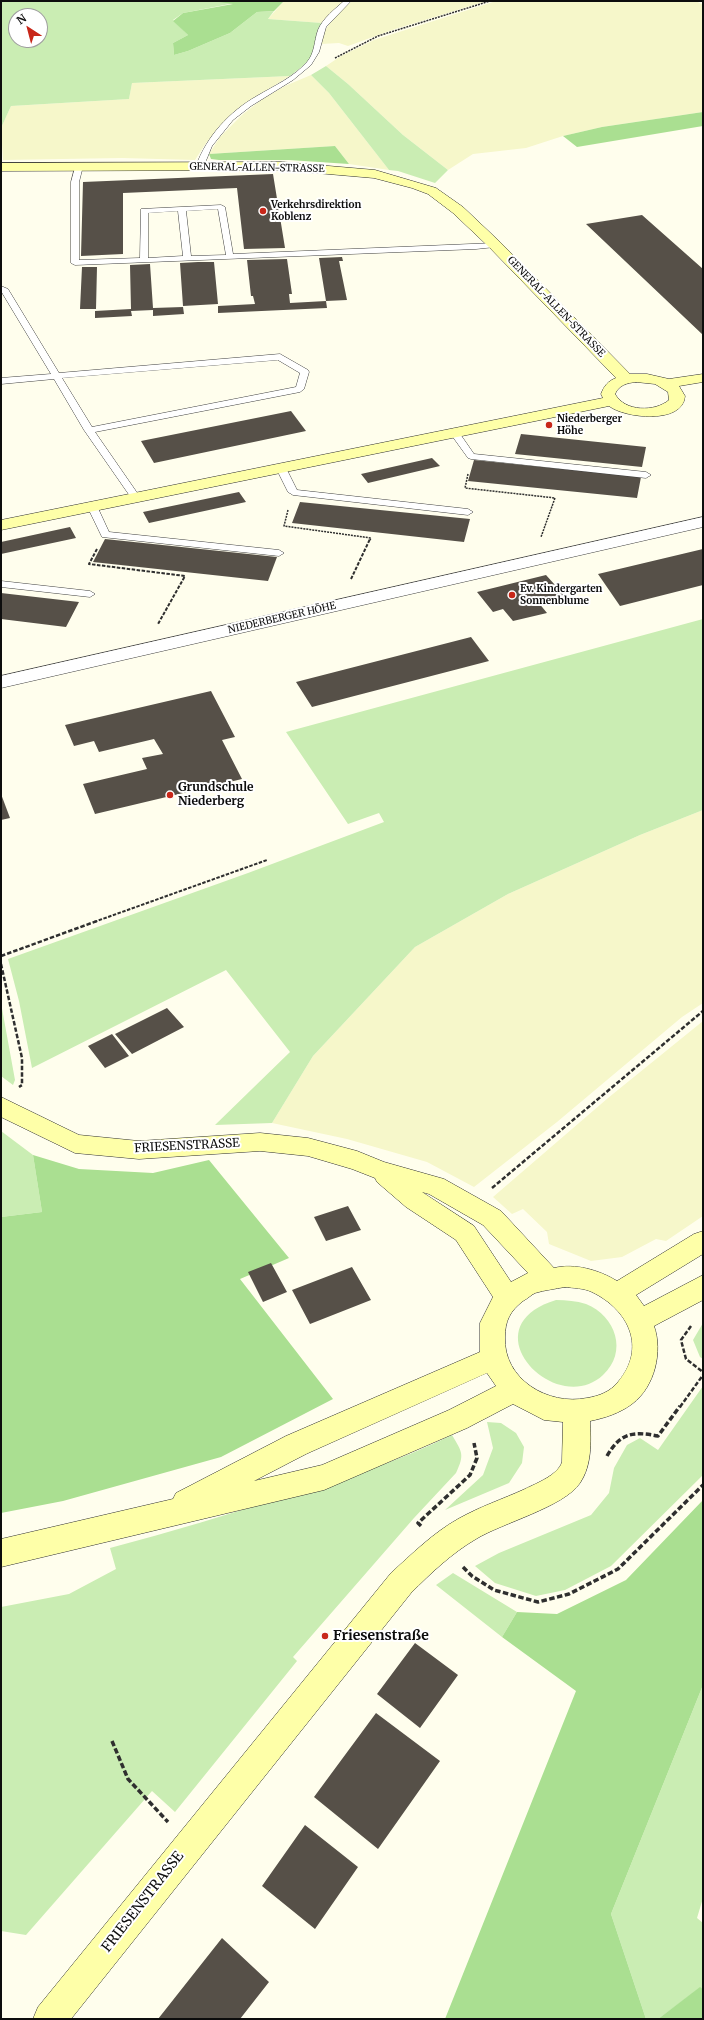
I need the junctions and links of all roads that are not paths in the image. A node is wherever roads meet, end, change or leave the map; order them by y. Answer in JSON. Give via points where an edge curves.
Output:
{"nodes":[{"id":1,"x":348,"y":1,"type":"edge"},
{"id":2,"x":79,"y":166,"type":"junction"},
{"id":3,"x":200,"y":166,"type":"junction"},
{"id":4,"x":1,"y":167,"type":"edge"},
{"id":5,"x":182,"y":209,"type":"junction"},
{"id":6,"x":494,"y":245,"type":"junction"},
{"id":7,"x":230,"y":257,"type":"junction"},
{"id":8,"x":187,"y":258,"type":"junction"},
{"id":9,"x":144,"y":260,"type":"junction"},
{"id":10,"x":1,"y":288,"type":"edge"},
{"id":11,"x":56,"y":377,"type":"junction"},
{"id":12,"x":703,"y":378,"type":"edge"},
{"id":13,"x":626,"y":379,"type":"junction"},
{"id":14,"x":1,"y":381,"type":"edge"},
{"id":15,"x":672,"y":388,"type":"junction"},
{"id":16,"x":703,"y":388,"type":"edge"},
{"id":17,"x":611,"y":401,"type":"junction"},
{"id":18,"x":89,"y":430,"type":"junction"},
{"id":19,"x":455,"y":433,"type":"junction"},
{"id":20,"x":281,"y":468,"type":"junction"},
{"id":21,"x":646,"y":475,"type":"dead end"},
{"id":22,"x":135,"y":497,"type":"junction"},
{"id":23,"x":92,"y":506,"type":"junction"},
{"id":24,"x":468,"y":512,"type":"dead end"},
{"id":25,"x":703,"y":522,"type":"edge"},
{"id":26,"x":1,"y":525,"type":"edge"},
{"id":27,"x":279,"y":553,"type":"dead end"},
{"id":28,"x":1,"y":584,"type":"edge"},
{"id":29,"x":90,"y":594,"type":"dead end"},
{"id":30,"x":1,"y":682,"type":"edge"},
{"id":31,"x":1,"y":1106,"type":"edge"},
{"id":32,"x":379,"y":1170,"type":"junction"},
{"id":33,"x":703,"y":1242,"type":"edge"},
{"id":34,"x":547,"y":1277,"type":"junction"},
{"id":35,"x":703,"y":1286,"type":"edge"},
{"id":36,"x":617,"y":1294,"type":"junction"},
{"id":37,"x":507,"y":1296,"type":"junction"},
{"id":38,"x":639,"y":1321,"type":"junction"},
{"id":39,"x":493,"y":1358,"type":"junction"},
{"id":40,"x":515,"y":1390,"type":"junction"},
{"id":41,"x":577,"y":1412,"type":"junction"},
{"id":42,"x":157,"y":1517,"type":"junction"},
{"id":43,"x":1,"y":1552,"type":"edge"},
{"id":44,"x":50,"y":2019,"type":"edge"}],
"edges":[{"from":1,"to":3,"type":"lane","via":[[322,29],[317,52],[307,66],[291,79],[245,107],[228,122],[210,141]]},
{"from":2,"to":3,"type":"street","name":"GENERAL-ALLEN-STRASSE"},
{"from":2,"to":4,"type":"street","name":"GENERAL-ALLEN-STRASSE"},
{"from":2,"to":9,"type":"lane","via":[[76,182],[75,263]]},
{"from":3,"to":6,"type":"street","name":"GENERAL-ALLEN-STRASSE","via":[[313,168],[351,171],[399,180],[432,191],[446,200]]},
{"from":5,"to":7,"type":"lane","via":[[221,206]]},
{"from":5,"to":8,"type":"lane"},
{"from":5,"to":9,"type":"lane","via":[[144,211]]},
{"from":6,"to":7,"type":"lane"},
{"from":6,"to":13,"type":"street","name":"GENERAL-ALLEN-STRASSE"},
{"from":7,"to":8,"type":"lane"},
{"from":8,"to":9,"type":"lane"},
{"from":10,"to":11,"type":"lane","via":[[4,289]]},
{"from":11,"to":14,"type":"lane"},
{"from":11,"to":18,"type":"lane"},
{"from":11,"to":18,"type":"lane","via":[[280,357],[305,372],[300,389]]},
{"from":12,"to":15,"type":"street"},
{"from":13,"to":15,"type":"street","via":[[648,378]]},
{"from":13,"to":17,"type":"street","via":[[615,383],[608,390]]},
{"from":15,"to":16,"type":"street"},
{"from":15,"to":17,"type":"street","via":[[678,397],[676,402],[656,412],[626,409]]},
{"from":17,"to":19,"type":"street"},
{"from":18,"to":22,"type":"lane"},
{"from":19,"to":20,"type":"street"},
{"from":19,"to":21,"type":"lane","via":[[471,456]]},
{"from":20,"to":22,"type":"street"},
{"from":20,"to":24,"type":"lane","via":[[293,492]]},
{"from":22,"to":23,"type":"street"},
{"from":23,"to":26,"type":"street"},
{"from":23,"to":27,"type":"lane","via":[[105,535]]},
{"from":25,"to":30,"type":"street","name":"NIEDERBERGER HÖHE"},
{"from":28,"to":29,"type":"lane"},
{"from":31,"to":32,"type":"street","name":"FRIESENSTRASSE","via":[[75,1144],[139,1150],[260,1142],[308,1147]]},
{"from":32,"to":34,"type":"street","name":"FRIESENSTRASSE","via":[[436,1186],[492,1218]]},
{"from":32,"to":37,"type":"street","name":"FRIESENSTRASSE","via":[[415,1200],[465,1233]]},
{"from":33,"to":36,"type":"street"},
{"from":34,"to":36,"type":"street","via":[[584,1278]]},
{"from":34,"to":37,"type":"street","via":[[525,1284]]},
{"from":35,"to":38,"type":"street"},
{"from":36,"to":38,"type":"street"},
{"from":37,"to":39,"type":"street","via":[[491,1325],[490,1342]]},
{"from":38,"to":41,"type":"street","via":[[645,1339],[646,1357],[641,1374],[631,1389],[610,1404]]},
{"from":39,"to":40,"type":"street","via":[[502,1376]]},
{"from":39,"to":42,"type":"street","via":[[296,1445]]},
{"from":40,"to":41,"type":"street","via":[[528,1400],[544,1407]]},
{"from":40,"to":42,"type":"street","via":[[458,1419],[324,1477]]},
{"from":41,"to":44,"type":"street","name":"FRIESENSTRASSE","via":[[576,1459],[570,1475],[555,1488],[467,1529],[423,1562],[401,1583]]},
{"from":42,"to":43,"type":"street"}]}
